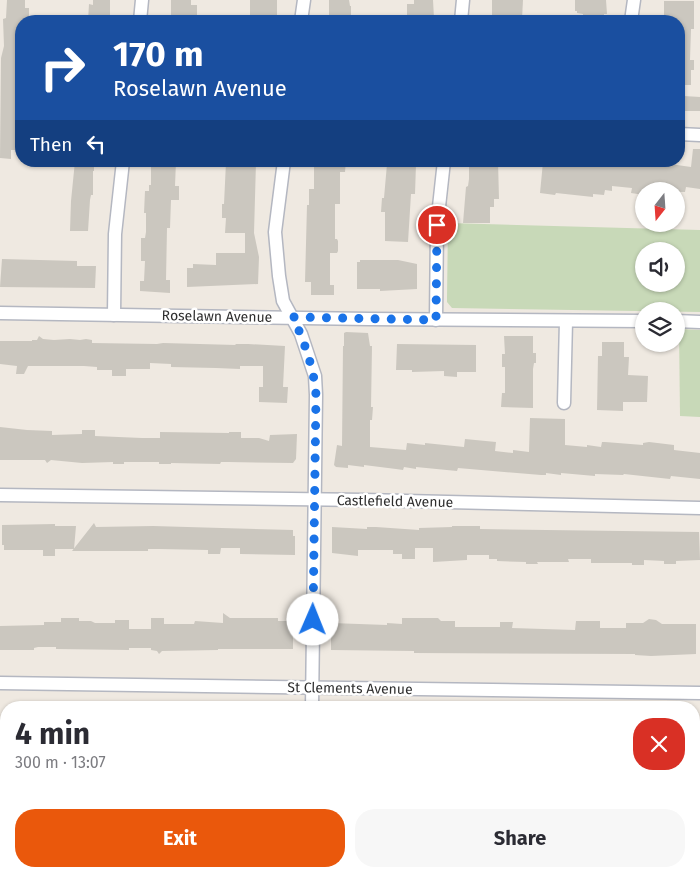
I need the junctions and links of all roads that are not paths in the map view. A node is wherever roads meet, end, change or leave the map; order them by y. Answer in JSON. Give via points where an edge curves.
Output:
{"nodes":[{"id":1,"x":142,"y":0,"type":"edge"},
{"id":2,"x":304,"y":0,"type":"edge"},
{"id":3,"x":464,"y":0,"type":"edge"},
{"id":4,"x":634,"y":0,"type":"edge"},
{"id":5,"x":141,"y":15,"type":"edge"},
{"id":6,"x":302,"y":15,"type":"edge"},
{"id":7,"x":462,"y":15,"type":"edge"},
{"id":8,"x":632,"y":15,"type":"edge"},
{"id":9,"x":685,"y":134,"type":"edge"},
{"id":10,"x":700,"y":135,"type":"edge"},
{"id":11,"x":122,"y":167,"type":"edge"},
{"id":12,"x":283,"y":167,"type":"edge"},
{"id":13,"x":443,"y":167,"type":"edge"},
{"id":14,"x":0,"y":313,"type":"edge"},
{"id":15,"x":114,"y":315,"type":"junction"},
{"id":16,"x":293,"y":317,"type":"junction"},
{"id":17,"x":436,"y":320,"type":"junction"},
{"id":18,"x":566,"y":321,"type":"junction"},
{"id":19,"x":635,"y":321,"type":"edge"},
{"id":20,"x":685,"y":321,"type":"edge"},
{"id":21,"x":700,"y":322,"type":"edge"},
{"id":22,"x":564,"y":403,"type":"dead end"},
{"id":23,"x":0,"y":495,"type":"edge"},
{"id":24,"x":315,"y":500,"type":"junction"},
{"id":25,"x":700,"y":508,"type":"edge"},
{"id":26,"x":0,"y":683,"type":"edge"},
{"id":27,"x":313,"y":688,"type":"junction"},
{"id":28,"x":700,"y":693,"type":"edge"},
{"id":29,"x":312,"y":701,"type":"edge"}],
"edges":[{"from":1,"to":5,"type":"street"},
{"from":2,"to":6,"type":"street"},
{"from":3,"to":7,"type":"street"},
{"from":4,"to":8,"type":"street"},
{"from":9,"to":10,"type":"street"},
{"from":11,"to":15,"type":"street","via":[[114,234]]},
{"from":12,"to":16,"type":"street","via":[[275,232],[284,301]]},
{"from":13,"to":17,"type":"street","via":[[437,225]]},
{"from":14,"to":15,"type":"street","name":"Roselawn Avenue"},
{"from":15,"to":16,"type":"street","name":"Roselawn Avenue"},
{"from":16,"to":17,"type":"street","name":"Roselawn Avenue"},
{"from":16,"to":24,"type":"street","via":[[315,376]]},
{"from":17,"to":18,"type":"street","name":"Roselawn Avenue"},
{"from":18,"to":19,"type":"street","name":"Roselawn Avenue"},
{"from":18,"to":22,"type":"street"},
{"from":20,"to":21,"type":"street"},
{"from":23,"to":24,"type":"street","name":"Castlefield Avenue"},
{"from":24,"to":25,"type":"street","name":"Castlefield Avenue"},
{"from":24,"to":27,"type":"street"},
{"from":26,"to":27,"type":"street","name":"St Clements Avenue"},
{"from":27,"to":28,"type":"street","name":"St Clements Avenue"},
{"from":27,"to":29,"type":"street"}]}
